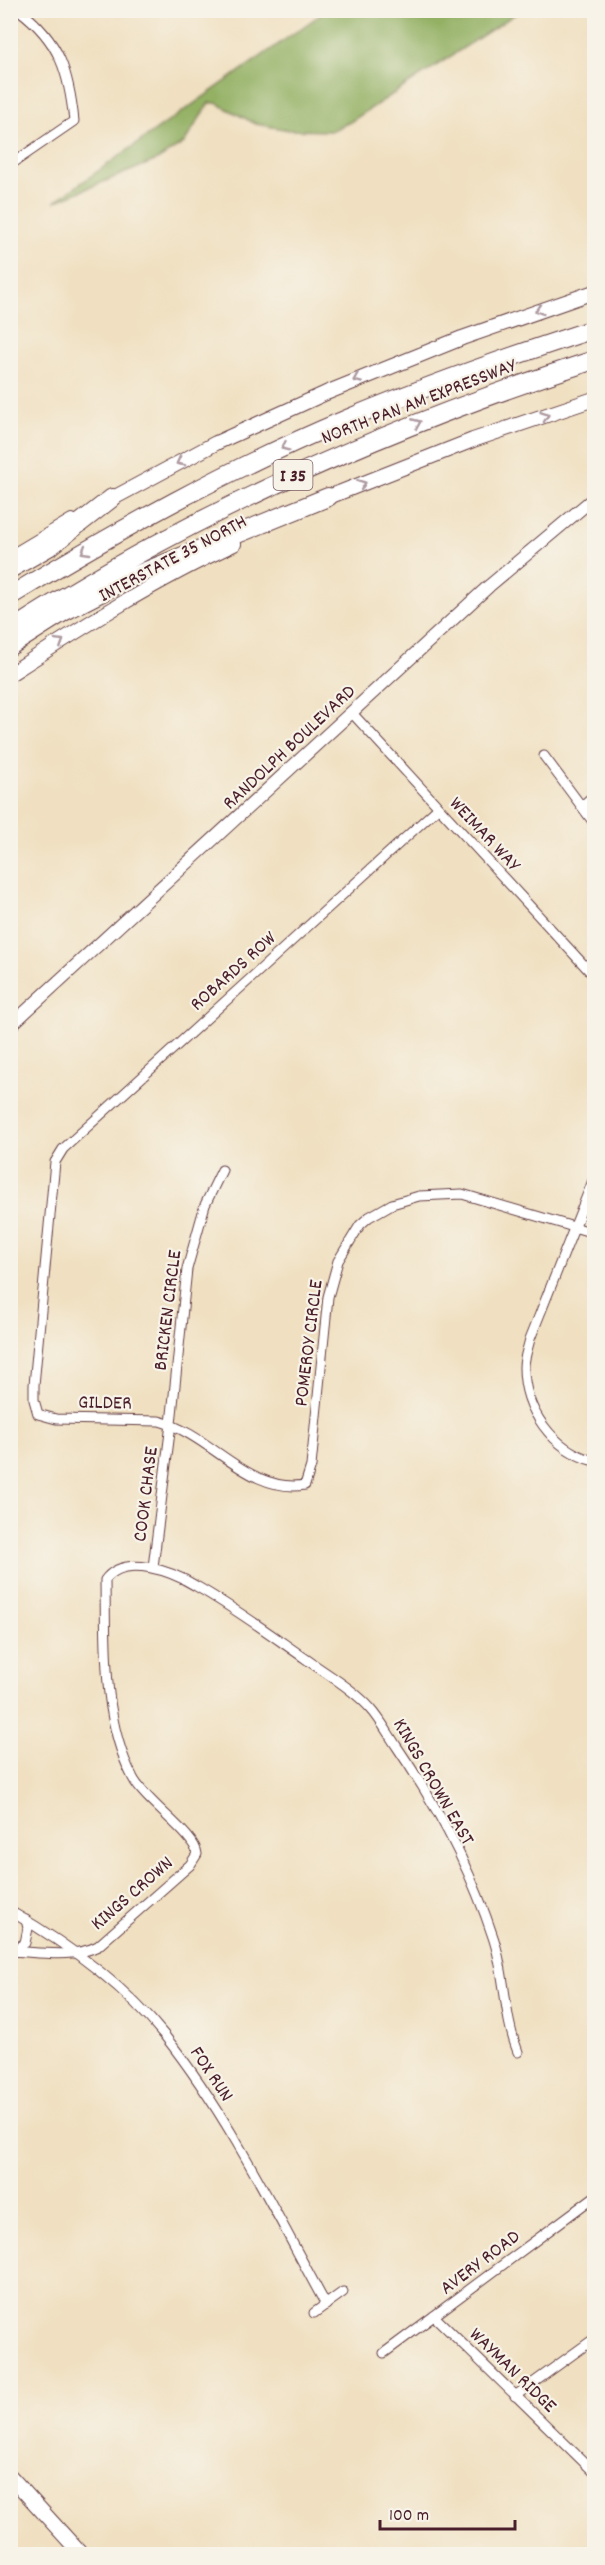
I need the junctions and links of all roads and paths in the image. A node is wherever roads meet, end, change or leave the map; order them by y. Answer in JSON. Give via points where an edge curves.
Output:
{"nodes":[{"id":1,"x":19,"y":10,"type":"edge"},
{"id":2,"x":10,"y":165,"type":"edge"},
{"id":3,"x":594,"y":292,"type":"edge"},
{"id":4,"x":594,"y":329,"type":"edge"},
{"id":5,"x":594,"y":360,"type":"edge"},
{"id":6,"x":594,"y":399,"type":"edge"},
{"id":7,"x":328,"y":496,"type":"junction"},
{"id":8,"x":112,"y":498,"type":"junction"},
{"id":9,"x":594,"y":498,"type":"edge"},
{"id":10,"x":10,"y":558,"type":"edge"},
{"id":11,"x":10,"y":569,"type":"edge"},
{"id":12,"x":10,"y":596,"type":"edge"},
{"id":13,"x":10,"y":631,"type":"edge"},
{"id":14,"x":10,"y":646,"type":"edge"},
{"id":15,"x":10,"y":674,"type":"edge"},
{"id":16,"x":352,"y":713,"type":"junction"},
{"id":17,"x":544,"y":756,"type":"dead end"},
{"id":18,"x":594,"y":795,"type":"edge"},
{"id":19,"x":582,"y":806,"type":"junction"},
{"id":20,"x":438,"y":808,"type":"junction"},
{"id":21,"x":594,"y":823,"type":"edge"},
{"id":22,"x":594,"y":976,"type":"edge"},
{"id":23,"x":10,"y":1026,"type":"edge"},
{"id":24,"x":222,"y":1170,"type":"dead end"},
{"id":25,"x":594,"y":1178,"type":"edge"},
{"id":26,"x":577,"y":1227,"type":"junction"},
{"id":27,"x":594,"y":1233,"type":"edge"},
{"id":28,"x":38,"y":1414,"type":"joint"},
{"id":29,"x":171,"y":1424,"type":"junction"},
{"id":30,"x":594,"y":1461,"type":"edge"},
{"id":31,"x":153,"y":1567,"type":"junction"},
{"id":32,"x":10,"y":1911,"type":"edge"},
{"id":33,"x":26,"y":1920,"type":"junction"},
{"id":34,"x":11,"y":1952,"type":"edge"},
{"id":35,"x":77,"y":1953,"type":"junction"},
{"id":36,"x":518,"y":2052,"type":"dead end"},
{"id":37,"x":594,"y":2197,"type":"edge"},
{"id":38,"x":343,"y":2292,"type":"dead end"},
{"id":39,"x":326,"y":2305,"type":"junction"},
{"id":40,"x":314,"y":2313,"type":"dead end"},
{"id":41,"x":434,"y":2316,"type":"junction"},
{"id":42,"x":594,"y":2339,"type":"edge"},
{"id":43,"x":384,"y":2353,"type":"dead end"},
{"id":44,"x":515,"y":2396,"type":"junction"},
{"id":45,"x":594,"y":2472,"type":"edge"},
{"id":46,"x":10,"y":2476,"type":"edge"},
{"id":47,"x":81,"y":2554,"type":"edge"}],
"edges":[{"from":1,"to":2,"type":"street","via":[[46,35],[60,56],[70,86],[74,121]]},
{"from":3,"to":8,"type":"main road","one_way":true,"via":[[346,384],[216,443]]},
{"from":4,"to":12,"type":"highway","name":"NORTH PAN AM EXPRESSWAY","number":"I 35","one_way":true,"via":[[430,385],[288,446],[136,522]]},
{"from":13,"to":5,"type":"highway","name":"NORTH PAN AM EXPRESSWAY","number":"I 35","one_way":true,"via":[[118,566],[305,469],[444,411]]},
{"from":7,"to":6,"type":"main road","name":"INTERSTATE 35 NORTH","one_way":true},
{"from":7,"to":14,"type":"highway","via":[[129,578],[65,611]]},
{"from":15,"to":7,"type":"main road","name":"INTERSTATE 35 NORTH","one_way":true,"via":[[194,562]]},
{"from":8,"to":10,"type":"main road"},
{"from":8,"to":11,"type":"highway"},
{"from":9,"to":16,"type":"street","name":"RANDOLPH BOULEVARD","via":[[489,586]]},
{"from":16,"to":20,"type":"street","name":"WEIMAR WAY"},
{"from":16,"to":23,"type":"street","name":"RANDOLPH BOULEVARD"},
{"from":17,"to":19,"type":"street"},
{"from":18,"to":19,"type":"street"},
{"from":19,"to":21,"type":"street"},
{"from":20,"to":22,"type":"street","name":"WEIMAR WAY"},
{"from":20,"to":28,"type":"street","name":"ROBARDS ROW","via":[[63,1149],[55,1162],[34,1385]]},
{"from":24,"to":29,"type":"street","name":"BRICKEN CIRCLE","via":[[205,1205],[187,1269]]},
{"from":25,"to":26,"type":"street"},
{"from":26,"to":27,"type":"street","name":"POMEROY CIRCLE"},
{"from":26,"to":29,"type":"street","name":"POMEROY CIRCLE","via":[[448,1193],[392,1204],[360,1225],[338,1261],[328,1297],[311,1466],[305,1485],[270,1483]]},
{"from":26,"to":30,"type":"street","via":[[530,1339],[524,1365],[526,1388],[545,1429],[567,1450]]},
{"from":28,"to":29,"type":"street","name":"GILDER","via":[[56,1419]]},
{"from":29,"to":31,"type":"street","name":"COOK CHASE"},
{"from":31,"to":35,"type":"street","name":"KINGS CROWN","via":[[122,1568],[111,1572],[105,1580],[109,1687],[117,1735],[134,1781],[192,1841],[197,1854],[190,1865],[98,1946]]},
{"from":31,"to":36,"type":"street","name":"KINGS CROWN EAST","via":[[232,1607],[372,1709],[430,1801],[484,1911],[499,1957],[511,2035]]},
{"from":32,"to":33,"type":"street","name":"FOX RUN"},
{"from":33,"to":34,"type":"street","name":"KINGS CROWN","via":[[27,1937],[21,1947]]},
{"from":33,"to":35,"type":"street","name":"FOX RUN"},
{"from":34,"to":35,"type":"street","name":"KINGS CROWN"},
{"from":35,"to":39,"type":"street","name":"FOX RUN","via":[[145,2014],[175,2049],[244,2154]]},
{"from":37,"to":41,"type":"street","name":"AVERY ROAD"},
{"from":38,"to":39,"type":"street"},
{"from":39,"to":40,"type":"street"},
{"from":41,"to":43,"type":"street","name":"AVERY ROAD"},
{"from":41,"to":44,"type":"street","name":"WAYMAN RIDGE"},
{"from":42,"to":44,"type":"street"},
{"from":44,"to":45,"type":"street","name":"WAYMAN RIDGE"},
{"from":46,"to":47,"type":"main road"}]}
